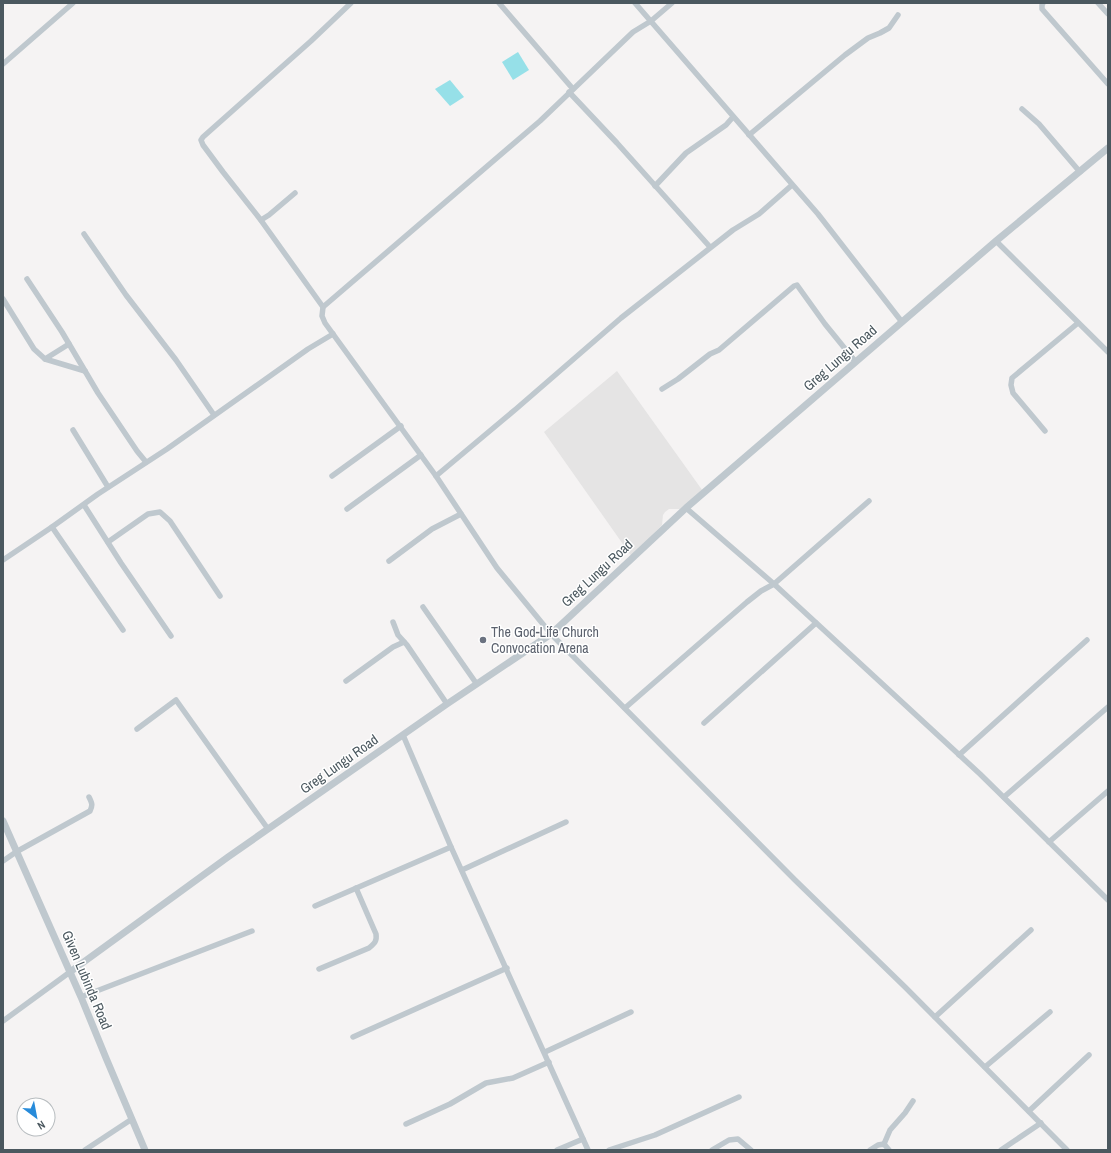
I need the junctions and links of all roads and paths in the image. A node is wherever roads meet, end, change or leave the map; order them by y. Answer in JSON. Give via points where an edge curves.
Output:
{"nodes":[{"id":1,"x":72,"y":3,"type":"edge"},
{"id":2,"x":351,"y":3,"type":"edge"},
{"id":3,"x":499,"y":3,"type":"edge"},
{"id":4,"x":635,"y":3,"type":"edge"},
{"id":5,"x":672,"y":3,"type":"edge"},
{"id":6,"x":1043,"y":3,"type":"edge"},
{"id":7,"x":1098,"y":3,"type":"edge"},
{"id":8,"x":1108,"y":14,"type":"edge"},
{"id":9,"x":898,"y":15,"type":"dead end"},
{"id":10,"x":651,"y":21,"type":"junction"},
{"id":11,"x":3,"y":64,"type":"edge"},
{"id":12,"x":1107,"y":80,"type":"edge"},
{"id":13,"x":571,"y":91,"type":"junction"},
{"id":14,"x":1022,"y":109,"type":"dead end"},
{"id":15,"x":733,"y":117,"type":"junction"},
{"id":16,"x":749,"y":134,"type":"junction"},
{"id":17,"x":1108,"y":148,"type":"edge"},
{"id":18,"x":1080,"y":172,"type":"junction"},
{"id":19,"x":792,"y":185,"type":"junction"},
{"id":20,"x":655,"y":186,"type":"junction"},
{"id":21,"x":295,"y":193,"type":"dead end"},
{"id":22,"x":261,"y":220,"type":"junction"},
{"id":23,"x":84,"y":234,"type":"dead end"},
{"id":24,"x":996,"y":241,"type":"junction"},
{"id":25,"x":710,"y":247,"type":"junction"},
{"id":26,"x":27,"y":279,"type":"dead end"},
{"id":27,"x":3,"y":299,"type":"edge"},
{"id":28,"x":322,"y":308,"type":"junction"},
{"id":29,"x":902,"y":322,"type":"junction"},
{"id":30,"x":1078,"y":323,"type":"junction"},
{"id":31,"x":333,"y":334,"type":"junction"},
{"id":32,"x":69,"y":344,"type":"junction"},
{"id":33,"x":1108,"y":352,"type":"edge"},
{"id":34,"x":45,"y":359,"type":"junction"},
{"id":35,"x":855,"y":361,"type":"junction"},
{"id":36,"x":85,"y":371,"type":"junction"},
{"id":37,"x":662,"y":389,"type":"dead end"},
{"id":38,"x":214,"y":415,"type":"junction"},
{"id":39,"x":401,"y":426,"type":"junction"},
{"id":40,"x":73,"y":430,"type":"dead end"},
{"id":41,"x":1045,"y":431,"type":"dead end"},
{"id":42,"x":421,"y":455,"type":"junction"},
{"id":43,"x":146,"y":462,"type":"junction"},
{"id":44,"x":332,"y":476,"type":"dead end"},
{"id":45,"x":436,"y":476,"type":"junction"},
{"id":46,"x":108,"y":487,"type":"junction"},
{"id":47,"x":868,"y":501,"type":"dead end"},
{"id":48,"x":84,"y":505,"type":"junction"},
{"id":49,"x":686,"y":508,"type":"junction"},
{"id":50,"x":347,"y":509,"type":"dead end"},
{"id":51,"x":461,"y":514,"type":"junction"},
{"id":52,"x":52,"y":527,"type":"junction"},
{"id":53,"x":108,"y":542,"type":"junction"},
{"id":54,"x":3,"y":560,"type":"edge"},
{"id":55,"x":390,"y":561,"type":"dead end"},
{"id":56,"x":774,"y":584,"type":"junction"},
{"id":57,"x":220,"y":596,"type":"dead end"},
{"id":58,"x":423,"y":607,"type":"dead end"},
{"id":59,"x":393,"y":622,"type":"dead end"},
{"id":60,"x":816,"y":623,"type":"junction"},
{"id":61,"x":123,"y":630,"type":"dead end"},
{"id":62,"x":551,"y":634,"type":"junction"},
{"id":63,"x":171,"y":636,"type":"dead end"},
{"id":64,"x":1087,"y":640,"type":"dead end"},
{"id":65,"x":404,"y":642,"type":"junction"},
{"id":66,"x":346,"y":681,"type":"dead end"},
{"id":67,"x":476,"y":684,"type":"junction"},
{"id":68,"x":446,"y":704,"type":"junction"},
{"id":69,"x":1108,"y":707,"type":"edge"},
{"id":70,"x":625,"y":708,"type":"junction"},
{"id":71,"x":704,"y":723,"type":"dead end"},
{"id":72,"x":137,"y":729,"type":"dead end"},
{"id":73,"x":403,"y":735,"type":"junction"},
{"id":74,"x":959,"y":755,"type":"junction"},
{"id":75,"x":1108,"y":791,"type":"edge"},
{"id":76,"x":90,"y":797,"type":"dead end"},
{"id":77,"x":1004,"y":797,"type":"junction"},
{"id":78,"x":3,"y":820,"type":"edge"},
{"id":79,"x":566,"y":822,"type":"dead end"},
{"id":80,"x":268,"y":829,"type":"junction"},
{"id":81,"x":1049,"y":842,"type":"junction"},
{"id":82,"x":451,"y":847,"type":"junction"},
{"id":83,"x":16,"y":852,"type":"junction"},
{"id":84,"x":3,"y":862,"type":"edge"},
{"id":85,"x":462,"y":870,"type":"junction"},
{"id":86,"x":356,"y":888,"type":"junction"},
{"id":87,"x":1108,"y":900,"type":"edge"},
{"id":88,"x":315,"y":906,"type":"dead end"},
{"id":89,"x":1031,"y":930,"type":"dead end"},
{"id":90,"x":252,"y":931,"type":"dead end"},
{"id":91,"x":507,"y":968,"type":"junction"},
{"id":92,"x":319,"y":969,"type":"dead end"},
{"id":93,"x":70,"y":972,"type":"junction"},
{"id":94,"x":81,"y":997,"type":"junction"},
{"id":95,"x":631,"y":1012,"type":"dead end"},
{"id":96,"x":1050,"y":1012,"type":"dead end"},
{"id":97,"x":936,"y":1017,"type":"junction"},
{"id":98,"x":3,"y":1021,"type":"edge"},
{"id":99,"x":353,"y":1037,"type":"dead end"},
{"id":100,"x":545,"y":1052,"type":"junction"},
{"id":101,"x":1088,"y":1055,"type":"dead end"},
{"id":102,"x":549,"y":1062,"type":"junction"},
{"id":103,"x":985,"y":1067,"type":"junction"},
{"id":104,"x":739,"y":1097,"type":"dead end"},
{"id":105,"x":913,"y":1101,"type":"dead end"},
{"id":106,"x":1029,"y":1111,"type":"junction"},
{"id":107,"x":132,"y":1119,"type":"junction"},
{"id":108,"x":1041,"y":1123,"type":"junction"},
{"id":109,"x":406,"y":1124,"type":"dead end"},
{"id":110,"x":583,"y":1138,"type":"junction"},
{"id":111,"x":884,"y":1144,"type":"junction"},
{"id":112,"x":84,"y":1150,"type":"edge"},
{"id":113,"x":145,"y":1150,"type":"edge"},
{"id":114,"x":557,"y":1150,"type":"edge"},
{"id":115,"x":588,"y":1150,"type":"edge"},
{"id":116,"x":609,"y":1150,"type":"edge"},
{"id":117,"x":712,"y":1150,"type":"edge"},
{"id":118,"x":751,"y":1150,"type":"edge"},
{"id":119,"x":870,"y":1150,"type":"edge"},
{"id":120,"x":889,"y":1150,"type":"edge"},
{"id":121,"x":1001,"y":1150,"type":"edge"},
{"id":122,"x":1067,"y":1150,"type":"edge"}],
"edges":[{"from":1,"to":11,"type":"street"},
{"from":2,"to":22,"type":"street","via":[[201,140]]},
{"from":3,"to":13,"type":"street"},
{"from":4,"to":10,"type":"street"},
{"from":5,"to":10,"type":"street"},
{"from":6,"to":12,"type":"street","via":[[1042,9]]},
{"from":7,"to":8,"type":"street"},
{"from":9,"to":16,"type":"street","via":[[889,28],[868,38],[845,55]]},
{"from":10,"to":13,"type":"street","via":[[633,32]]},
{"from":10,"to":15,"type":"street"},
{"from":13,"to":20,"type":"street"},
{"from":13,"to":28,"type":"street","via":[[540,121]]},
{"from":14,"to":18,"type":"street","via":[[1039,124]]},
{"from":15,"to":16,"type":"street"},
{"from":15,"to":20,"type":"street","via":[[726,125],[686,153]]},
{"from":16,"to":19,"type":"street"},
{"from":17,"to":18,"type":"street","name":"Greg Lungu Road"},
{"from":18,"to":24,"type":"street","name":"Greg Lungu Road"},
{"from":19,"to":25,"type":"street","via":[[759,214],[743,222]]},
{"from":19,"to":29,"type":"street","via":[[818,214]]},
{"from":20,"to":25,"type":"street"},
{"from":21,"to":22,"type":"street"},
{"from":22,"to":28,"type":"street"},
{"from":23,"to":38,"type":"street"},
{"from":24,"to":29,"type":"street","name":"Greg Lungu Road"},
{"from":24,"to":30,"type":"street"},
{"from":25,"to":45,"type":"street","via":[[621,318]]},
{"from":26,"to":32,"type":"street"},
{"from":27,"to":34,"type":"street","via":[[34,349]]},
{"from":28,"to":31,"type":"street","via":[[322,316]]},
{"from":29,"to":35,"type":"street","name":"Greg Lungu Road"},
{"from":30,"to":33,"type":"street"},
{"from":30,"to":41,"type":"street","via":[[1012,378],[1010,386],[1013,393]]},
{"from":31,"to":38,"type":"street"},
{"from":31,"to":39,"type":"street"},
{"from":32,"to":34,"type":"street"},
{"from":32,"to":36,"type":"street"},
{"from":34,"to":36,"type":"street"},
{"from":35,"to":37,"type":"street","via":[[797,285],[719,350]]},
{"from":35,"to":49,"type":"street","name":"Greg Lungu Road"},
{"from":36,"to":43,"type":"street"},
{"from":38,"to":43,"type":"street"},
{"from":39,"to":42,"type":"street"},
{"from":39,"to":44,"type":"street"},
{"from":40,"to":46,"type":"street"},
{"from":42,"to":45,"type":"street"},
{"from":42,"to":50,"type":"street"},
{"from":43,"to":46,"type":"street"},
{"from":45,"to":51,"type":"street"},
{"from":46,"to":48,"type":"street"},
{"from":47,"to":56,"type":"street"},
{"from":48,"to":52,"type":"street"},
{"from":48,"to":53,"type":"street"},
{"from":49,"to":56,"type":"street"},
{"from":49,"to":62,"type":"street","name":"Greg Lungu Road"},
{"from":51,"to":55,"type":"street","via":[[432,529]]},
{"from":51,"to":62,"type":"street","via":[[497,568]]},
{"from":52,"to":54,"type":"street"},
{"from":52,"to":61,"type":"street"},
{"from":53,"to":57,"type":"street","via":[[148,514],[160,512],[170,521]]},
{"from":53,"to":63,"type":"street"},
{"from":56,"to":60,"type":"street"},
{"from":56,"to":70,"type":"street","via":[[747,602]]},
{"from":58,"to":67,"type":"street"},
{"from":59,"to":65,"type":"street"},
{"from":60,"to":71,"type":"street"},
{"from":60,"to":74,"type":"street"},
{"from":62,"to":67,"type":"street","name":"Greg Lungu Road"},
{"from":62,"to":70,"type":"street"},
{"from":64,"to":74,"type":"street"},
{"from":65,"to":66,"type":"street"},
{"from":65,"to":68,"type":"street"},
{"from":67,"to":68,"type":"street","name":"Greg Lungu Road"},
{"from":68,"to":73,"type":"street","name":"Greg Lungu Road"},
{"from":69,"to":77,"type":"street"},
{"from":70,"to":97,"type":"street","via":[[795,880]]},
{"from":72,"to":80,"type":"street","via":[[176,700]]},
{"from":73,"to":80,"type":"street","name":"Greg Lungu Road"},
{"from":73,"to":82,"type":"street"},
{"from":74,"to":77,"type":"street"},
{"from":75,"to":81,"type":"street"},
{"from":76,"to":83,"type":"street","via":[[90,811]]},
{"from":77,"to":81,"type":"street"},
{"from":78,"to":83,"type":"street","name":"Given Lubinda Road"},
{"from":79,"to":85,"type":"street"},
{"from":80,"to":93,"type":"street","name":"Greg Lungu Road"},
{"from":81,"to":87,"type":"street"},
{"from":82,"to":85,"type":"street"},
{"from":82,"to":86,"type":"street"},
{"from":83,"to":84,"type":"street"},
{"from":83,"to":93,"type":"street","name":"Given Lubinda Road"},
{"from":85,"to":91,"type":"street"},
{"from":86,"to":88,"type":"street"},
{"from":86,"to":92,"type":"street","via":[[377,939],[369,948]]},
{"from":89,"to":97,"type":"street"},
{"from":90,"to":94,"type":"street"},
{"from":91,"to":99,"type":"street"},
{"from":91,"to":100,"type":"street"},
{"from":93,"to":94,"type":"street","name":"Given Lubinda Road"},
{"from":93,"to":98,"type":"street"},
{"from":94,"to":107,"type":"street","name":"Given Lubinda Road"},
{"from":95,"to":100,"type":"street"},
{"from":96,"to":103,"type":"street"},
{"from":97,"to":103,"type":"street"},
{"from":100,"to":102,"type":"street"},
{"from":101,"to":106,"type":"street"},
{"from":102,"to":109,"type":"street","via":[[513,1078],[486,1083],[450,1104]]},
{"from":102,"to":110,"type":"street"},
{"from":103,"to":106,"type":"street"},
{"from":104,"to":116,"type":"street","via":[[655,1135]]},
{"from":105,"to":111,"type":"street","via":[[890,1130]]},
{"from":106,"to":108,"type":"street"},
{"from":107,"to":112,"type":"street"},
{"from":107,"to":113,"type":"street","name":"Given Lubinda Road"},
{"from":108,"to":121,"type":"street"},
{"from":108,"to":122,"type":"street"},
{"from":110,"to":114,"type":"street"},
{"from":110,"to":115,"type":"street"},
{"from":111,"to":119,"type":"street"},
{"from":111,"to":120,"type":"street"},
{"from":117,"to":118,"type":"street","via":[[728,1140],[738,1139]]}]}
